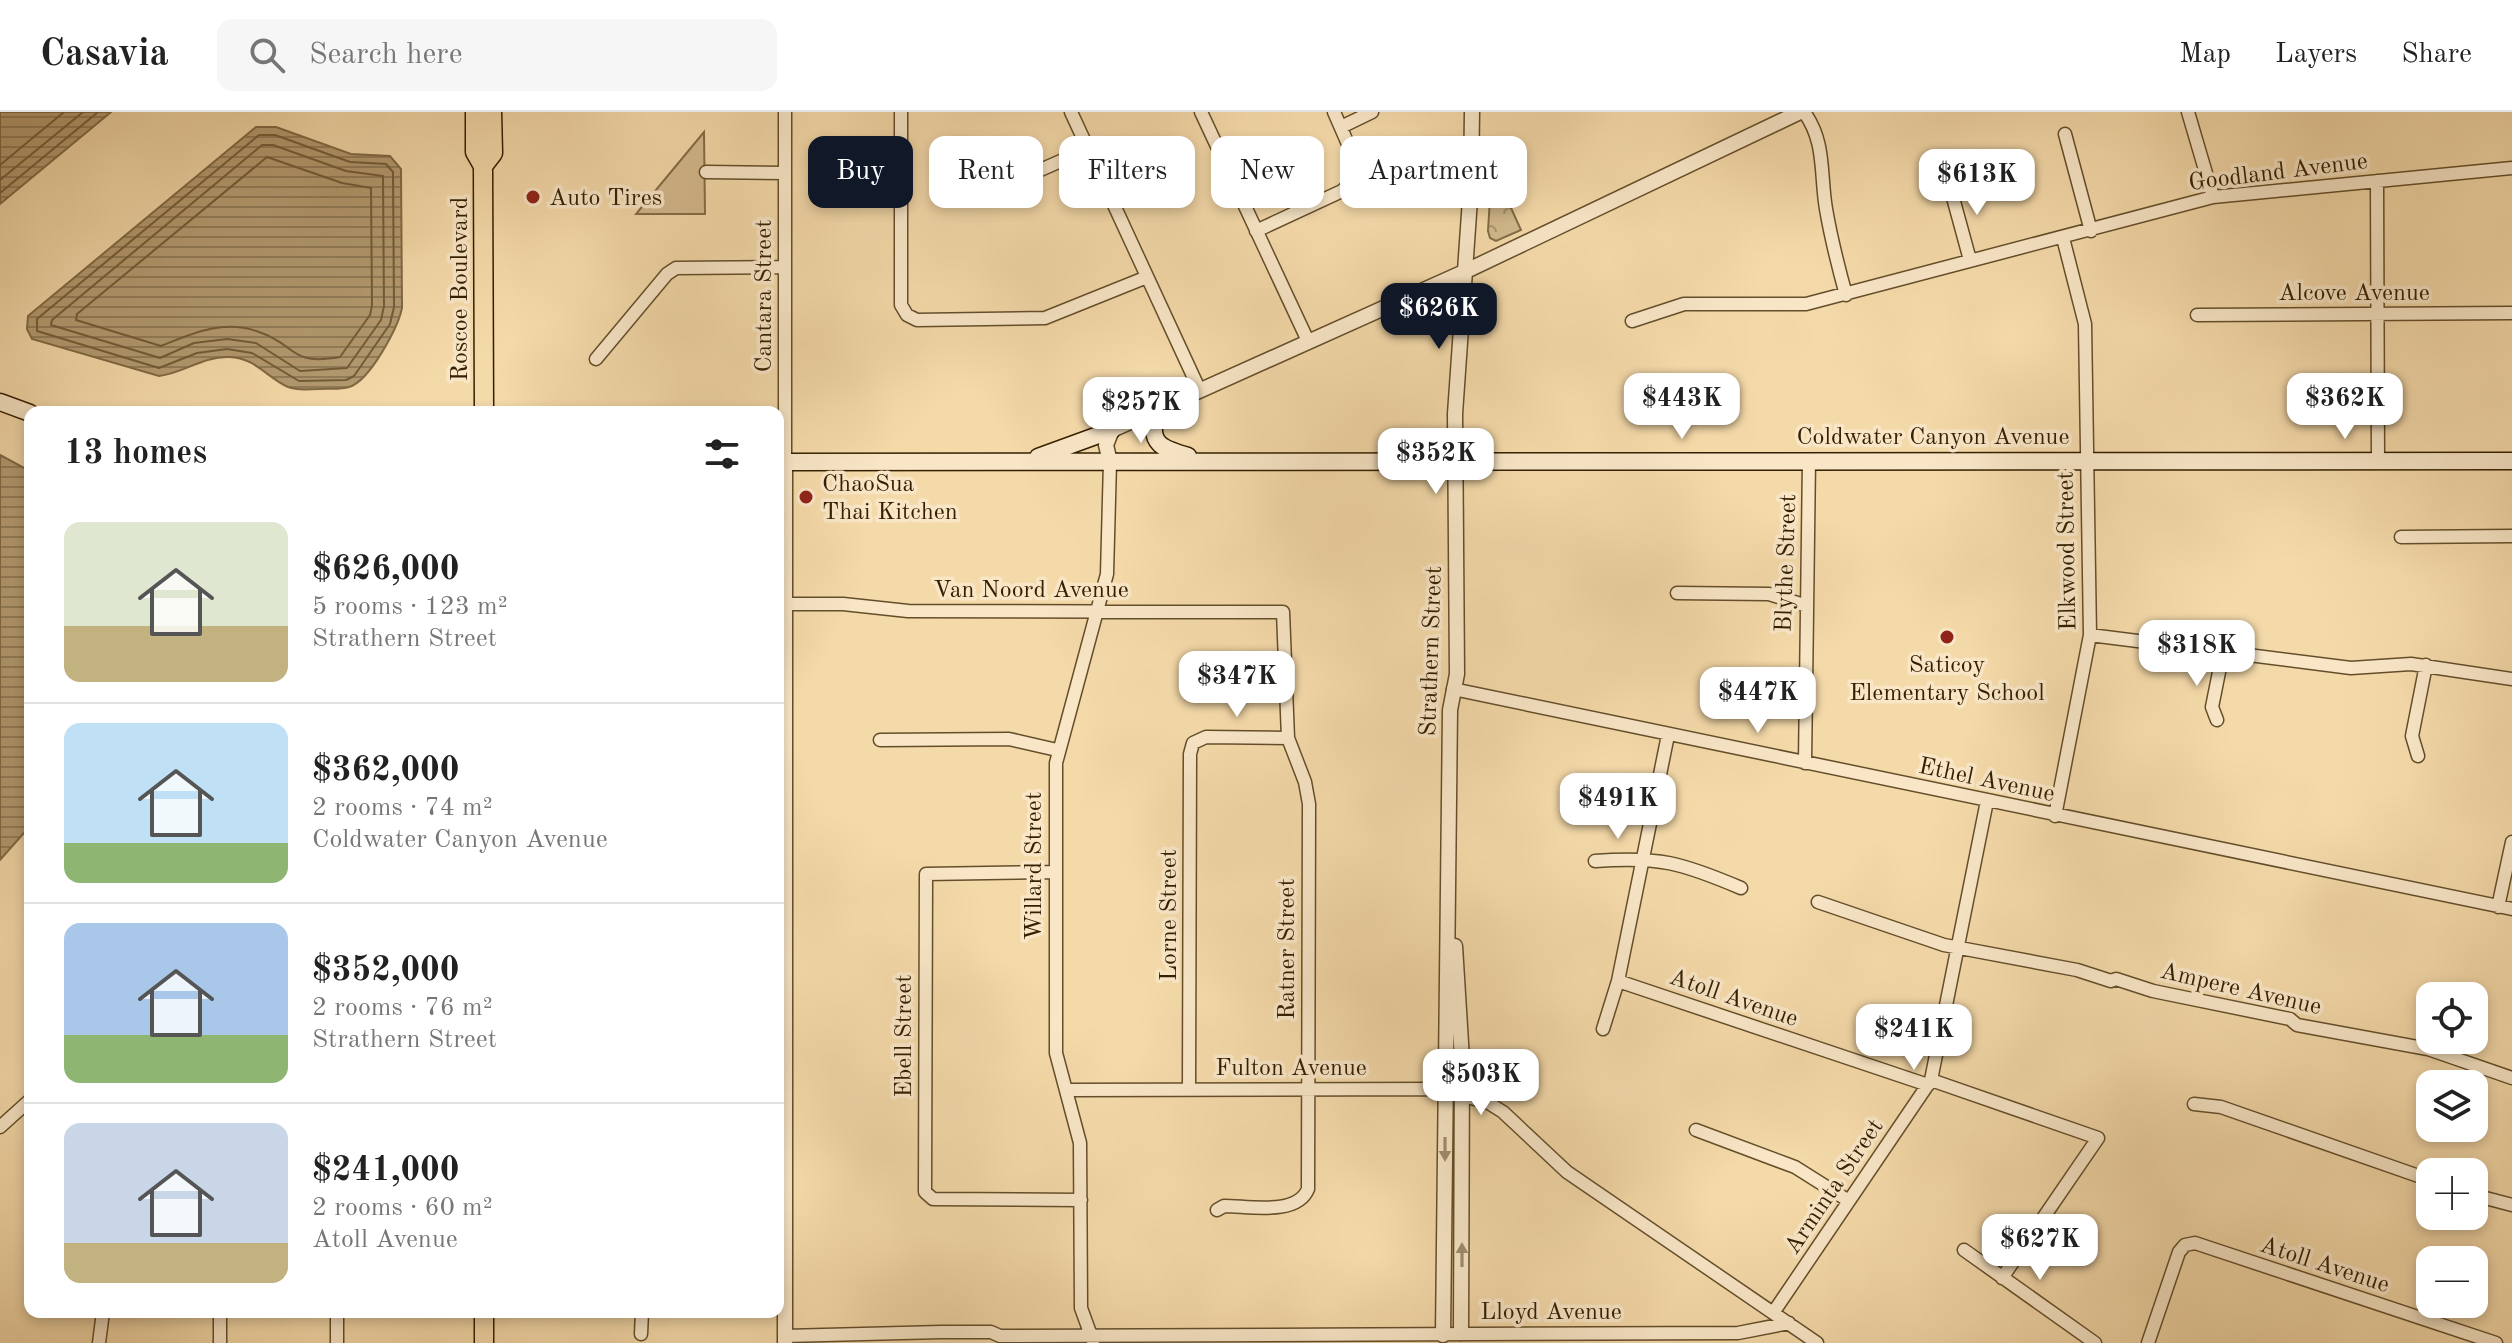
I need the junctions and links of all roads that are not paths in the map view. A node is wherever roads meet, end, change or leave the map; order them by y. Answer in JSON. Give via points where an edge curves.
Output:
{"nodes":[{"id":1,"x":475,"y":112,"type":"edge"},
{"id":2,"x":492,"y":112,"type":"edge"},
{"id":3,"x":785,"y":112,"type":"edge"},
{"id":4,"x":901,"y":112,"type":"edge"},
{"id":5,"x":1071,"y":112,"type":"edge"},
{"id":6,"x":1201,"y":112,"type":"edge"},
{"id":7,"x":1334,"y":112,"type":"edge"},
{"id":8,"x":1372,"y":112,"type":"edge"},
{"id":9,"x":1472,"y":112,"type":"edge"},
{"id":10,"x":1802,"y":112,"type":"edge"},
{"id":11,"x":2188,"y":112,"type":"edge"},
{"id":12,"x":1341,"y":127,"type":"junction"},
{"id":13,"x":2065,"y":134,"type":"dead end"},
{"id":14,"x":1082,"y":136,"type":"edge"},
{"id":15,"x":483,"y":166,"type":"junction"},
{"id":16,"x":2512,"y":168,"type":"edge"},
{"id":17,"x":706,"y":172,"type":"dead end"},
{"id":18,"x":785,"y":173,"type":"junction"},
{"id":19,"x":2377,"y":181,"type":"junction"},
{"id":20,"x":1949,"y":183,"type":"dead end"},
{"id":21,"x":2213,"y":197,"type":"junction"},
{"id":22,"x":1115,"y":208,"type":"edge"},
{"id":23,"x":1256,"y":231,"type":"junction"},
{"id":24,"x":2091,"y":231,"type":"junction"},
{"id":25,"x":2063,"y":238,"type":"junction"},
{"id":26,"x":1970,"y":260,"type":"junction"},
{"id":27,"x":785,"y":267,"type":"junction"},
{"id":28,"x":1464,"y":272,"type":"junction"},
{"id":29,"x":1147,"y":277,"type":"junction"},
{"id":30,"x":1846,"y":295,"type":"junction"},
{"id":31,"x":2512,"y":313,"type":"edge"},
{"id":32,"x":2378,"y":314,"type":"junction"},
{"id":33,"x":2197,"y":315,"type":"dead end"},
{"id":34,"x":1632,"y":321,"type":"dead end"},
{"id":35,"x":1308,"y":341,"type":"junction"},
{"id":36,"x":596,"y":359,"type":"dead end"},
{"id":37,"x":1200,"y":391,"type":"junction"},
{"id":38,"x":0,"y":402,"type":"edge"},
{"id":39,"x":484,"y":406,"type":"edge"},
{"id":40,"x":783,"y":406,"type":"edge"},
{"id":41,"x":24,"y":411,"type":"edge"},
{"id":42,"x":1156,"y":416,"type":"junction"},
{"id":43,"x":1112,"y":430,"type":"junction"},
{"id":44,"x":1809,"y":460,"type":"junction"},
{"id":45,"x":2087,"y":460,"type":"junction"},
{"id":46,"x":1025,"y":461,"type":"junction"},
{"id":47,"x":1454,"y":461,"type":"junction"},
{"id":48,"x":2378,"y":461,"type":"junction"},
{"id":49,"x":2512,"y":461,"type":"edge"},
{"id":50,"x":784,"y":462,"type":"edge"},
{"id":51,"x":1110,"y":462,"type":"junction"},
{"id":52,"x":1209,"y":462,"type":"junction"},
{"id":53,"x":2512,"y":536,"type":"edge"},
{"id":54,"x":2401,"y":537,"type":"dead end"},
{"id":55,"x":1677,"y":593,"type":"dead end"},
{"id":56,"x":784,"y":604,"type":"edge"},
{"id":57,"x":1807,"y":606,"type":"junction"},
{"id":58,"x":1097,"y":611,"type":"junction"},
{"id":59,"x":1283,"y":612,"type":"joint"},
{"id":60,"x":2090,"y":635,"type":"junction"},
{"id":61,"x":2223,"y":652,"type":"junction"},
{"id":62,"x":2426,"y":665,"type":"junction"},
{"id":63,"x":2512,"y":679,"type":"edge"},
{"id":64,"x":1453,"y":689,"type":"junction"},
{"id":65,"x":2217,"y":720,"type":"dead end"},
{"id":66,"x":1668,"y":735,"type":"junction"},
{"id":67,"x":1288,"y":738,"type":"junction"},
{"id":68,"x":880,"y":740,"type":"dead end"},
{"id":69,"x":1057,"y":750,"type":"junction"},
{"id":70,"x":2418,"y":756,"type":"dead end"},
{"id":71,"x":1805,"y":763,"type":"junction"},
{"id":72,"x":1987,"y":801,"type":"junction"},
{"id":73,"x":2055,"y":816,"type":"junction"},
{"id":74,"x":2512,"y":842,"type":"edge"},
{"id":75,"x":1644,"y":857,"type":"junction"},
{"id":76,"x":1595,"y":861,"type":"dead end"},
{"id":77,"x":1054,"y":872,"type":"junction"},
{"id":78,"x":1741,"y":888,"type":"dead end"},
{"id":79,"x":1818,"y":902,"type":"dead end"},
{"id":80,"x":1449,"y":903,"type":"junction"},
{"id":81,"x":2498,"y":907,"type":"junction"},
{"id":82,"x":2512,"y":909,"type":"edge"},
{"id":83,"x":1959,"y":947,"type":"junction"},
{"id":84,"x":1618,"y":981,"type":"junction"},
{"id":85,"x":1603,"y":1029,"type":"dead end"},
{"id":86,"x":2512,"y":1078,"type":"edge"},
{"id":87,"x":1929,"y":1083,"type":"junction"},
{"id":88,"x":1189,"y":1088,"type":"junction"},
{"id":89,"x":1308,"y":1089,"type":"junction"},
{"id":90,"x":1067,"y":1090,"type":"junction"},
{"id":91,"x":1445,"y":1090,"type":"junction"},
{"id":92,"x":1461,"y":1094,"type":"junction"},
{"id":93,"x":2194,"y":1104,"type":"dead end"},
{"id":94,"x":24,"y":1105,"type":"edge"},
{"id":95,"x":0,"y":1127,"type":"edge"},
{"id":96,"x":1696,"y":1130,"type":"dead end"},
{"id":97,"x":2416,"y":1175,"type":"edge"},
{"id":98,"x":2488,"y":1199,"type":"edge"},
{"id":99,"x":1081,"y":1200,"type":"junction"},
{"id":100,"x":1849,"y":1201,"type":"junction"},
{"id":101,"x":2512,"y":1205,"type":"edge"},
{"id":102,"x":1217,"y":1210,"type":"dead end"},
{"id":103,"x":1964,"y":1250,"type":"dead end"},
{"id":104,"x":2002,"y":1278,"type":"junction"},
{"id":105,"x":1773,"y":1313,"type":"junction"},
{"id":106,"x":784,"y":1316,"type":"edge"},
{"id":107,"x":102,"y":1318,"type":"edge"},
{"id":108,"x":220,"y":1318,"type":"edge"},
{"id":109,"x":337,"y":1318,"type":"edge"},
{"id":110,"x":484,"y":1318,"type":"edge"},
{"id":111,"x":642,"y":1318,"type":"edge"},
{"id":112,"x":1789,"y":1323,"type":"junction"},
{"id":113,"x":1461,"y":1333,"type":"junction"},
{"id":114,"x":641,"y":1334,"type":"dead end"},
{"id":115,"x":1442,"y":1339,"type":"edge"},
{"id":116,"x":785,"y":1340,"type":"edge"},
{"id":117,"x":1093,"y":1340,"type":"edge"},
{"id":118,"x":99,"y":1343,"type":"edge"},
{"id":119,"x":220,"y":1343,"type":"edge"},
{"id":120,"x":337,"y":1343,"type":"edge"},
{"id":121,"x":484,"y":1343,"type":"edge"},
{"id":122,"x":1817,"y":1343,"type":"edge"},
{"id":123,"x":2095,"y":1343,"type":"edge"},
{"id":124,"x":2148,"y":1343,"type":"edge"},
{"id":125,"x":2496,"y":1343,"type":"edge"}],
"edges":[{"from":1,"to":15,"type":"main road","name":"Roscoe Boulevard","via":[[475,152]]},
{"from":2,"to":15,"type":"main road","name":"Roscoe Boulevard","via":[[493,153]]},
{"from":3,"to":18,"type":"street","name":"Cantara Street"},
{"from":4,"to":29,"type":"street","via":[[901,305],[907,315],[917,320],[1045,318]]},
{"from":5,"to":14,"type":"street"},
{"from":6,"to":23,"type":"street"},
{"from":7,"to":12,"type":"street"},
{"from":8,"to":12,"type":"street"},
{"from":9,"to":28,"type":"street","name":"Strathern Street"},
{"from":10,"to":28,"type":"street"},
{"from":10,"to":30,"type":"street","via":[[1819,140],[1830,235]]},
{"from":11,"to":21,"type":"street"},
{"from":12,"to":23,"type":"street","via":[[1357,168],[1352,185]]},
{"from":13,"to":24,"type":"street"},
{"from":15,"to":39,"type":"main road","name":"Roscoe Boulevard"},
{"from":16,"to":19,"type":"street","name":"Goodland Avenue"},
{"from":17,"to":18,"type":"street"},
{"from":18,"to":27,"type":"street","name":"Cantara Street"},
{"from":19,"to":21,"type":"street","name":"Goodland Avenue"},
{"from":19,"to":32,"type":"street"},
{"from":20,"to":26,"type":"street"},
{"from":21,"to":24,"type":"street","name":"Goodland Avenue"},
{"from":22,"to":29,"type":"street"},
{"from":23,"to":35,"type":"street"},
{"from":24,"to":25,"type":"street","name":"Goodland Avenue"},
{"from":25,"to":26,"type":"street","name":"Goodland Avenue"},
{"from":25,"to":45,"type":"street","name":"Elkwood Street","via":[[2085,324]]},
{"from":26,"to":30,"type":"street","name":"Goodland Avenue"},
{"from":27,"to":36,"type":"street","via":[[676,268]]},
{"from":27,"to":40,"type":"street","name":"Cantara Street"},
{"from":28,"to":35,"type":"street"},
{"from":28,"to":47,"type":"street","name":"Strathern Street"},
{"from":29,"to":37,"type":"street"},
{"from":30,"to":34,"type":"street","name":"Goodland Avenue","via":[[1806,304],[1684,304]]},
{"from":31,"to":32,"type":"street","name":"Alcove Avenue"},
{"from":32,"to":33,"type":"street","name":"Alcove Avenue"},
{"from":32,"to":48,"type":"street"},
{"from":35,"to":37,"type":"street"},
{"from":37,"to":42,"type":"street"},
{"from":37,"to":43,"type":"street"},
{"from":38,"to":41,"type":"main road"},
{"from":42,"to":51,"type":"street","via":[[1115,438]]},
{"from":42,"to":52,"type":"main road","via":[[1153,436],[1163,449]]},
{"from":43,"to":46,"type":"main road"},
{"from":43,"to":51,"type":"street","via":[[1106,445]]},
{"from":44,"to":45,"type":"main road","name":"Coldwater Canyon Avenue"},
{"from":44,"to":47,"type":"main road","name":"Coldwater Canyon Avenue"},
{"from":44,"to":57,"type":"street","name":"Blythe Street"},
{"from":45,"to":48,"type":"main road","name":"Coldwater Canyon Avenue"},
{"from":45,"to":60,"type":"street","name":"Elkwood Street"},
{"from":46,"to":50,"type":"main road","name":"Coldwater Canyon Avenue"},
{"from":46,"to":51,"type":"main road","name":"Coldwater Canyon Avenue"},
{"from":47,"to":52,"type":"main road","name":"Coldwater Canyon Avenue"},
{"from":47,"to":64,"type":"street","name":"Strathern Street"},
{"from":48,"to":49,"type":"main road","name":"Coldwater Canyon Avenue"},
{"from":51,"to":52,"type":"main road","name":"Coldwater Canyon Avenue"},
{"from":51,"to":58,"type":"street","name":"Willard Street","via":[[1110,557]]},
{"from":53,"to":54,"type":"street"},
{"from":55,"to":57,"type":"street","via":[[1769,594]]},
{"from":56,"to":58,"type":"street","name":"Van Noord Avenue","via":[[908,611]]},
{"from":57,"to":71,"type":"street","name":"Blythe Street"},
{"from":58,"to":59,"type":"street","name":"Van Noord Avenue"},
{"from":58,"to":69,"type":"street","name":"Willard Street"},
{"from":59,"to":67,"type":"street","name":"Ratner Street"},
{"from":60,"to":61,"type":"street"},
{"from":60,"to":73,"type":"street","name":"Elkwood Street"},
{"from":61,"to":62,"type":"street","via":[[2351,668]]},
{"from":61,"to":65,"type":"street","via":[[2212,707]]},
{"from":62,"to":63,"type":"street"},
{"from":62,"to":70,"type":"street","via":[[2412,736]]},
{"from":64,"to":66,"type":"street","name":"Ethel Avenue"},
{"from":64,"to":80,"type":"street","name":"Strathern Street"},
{"from":66,"to":71,"type":"street","name":"Ethel Avenue"},
{"from":66,"to":75,"type":"street"},
{"from":67,"to":88,"type":"street","name":"Lorne Street","via":[[1206,737],[1193,743]]},
{"from":67,"to":89,"type":"street","name":"Ratner Street","via":[[1309,804]]},
{"from":68,"to":69,"type":"street","via":[[1009,739]]},
{"from":69,"to":77,"type":"street","name":"Willard Street"},
{"from":71,"to":72,"type":"street","name":"Ethel Avenue"},
{"from":72,"to":73,"type":"street","name":"Ethel Avenue"},
{"from":72,"to":83,"type":"street","name":"Arminta Street"},
{"from":73,"to":81,"type":"street","name":"Ethel Avenue"},
{"from":74,"to":81,"type":"street"},
{"from":75,"to":76,"type":"street"},
{"from":75,"to":78,"type":"street","via":[[1691,867]]},
{"from":75,"to":84,"type":"street"},
{"from":77,"to":90,"type":"street","name":"Willard Street","via":[[1056,1053]]},
{"from":77,"to":99,"type":"street","name":"Ebell Street","via":[[926,874],[928,1197]]},
{"from":79,"to":83,"type":"street","name":"Ampere Avenue"},
{"from":80,"to":91,"type":"street","name":"Strathern Street"},
{"from":80,"to":92,"type":"street","name":"Strathern Street","via":[[1459,971]]},
{"from":81,"to":82,"type":"street","name":"Ethel Avenue"},
{"from":83,"to":86,"type":"street","name":"Ampere Avenue","via":[[2290,1019],[2297,1025],[2428,1049]]},
{"from":83,"to":87,"type":"street","name":"Arminta Street"},
{"from":84,"to":85,"type":"street"},
{"from":84,"to":87,"type":"street","name":"Atoll Avenue"},
{"from":87,"to":100,"type":"street","name":"Arminta Street"},
{"from":87,"to":104,"type":"street","name":"Atoll Avenue","via":[[2098,1138]]},
{"from":88,"to":89,"type":"street","name":"Fulton Avenue"},
{"from":88,"to":90,"type":"street","name":"Fulton Avenue"},
{"from":89,"to":91,"type":"street","name":"Fulton Avenue"},
{"from":89,"to":102,"type":"street","name":"Ratner Street","via":[[1304,1199],[1293,1206]]},
{"from":90,"to":99,"type":"street","name":"Willard Street","via":[[1080,1143]]},
{"from":91,"to":92,"type":"street","name":"Fulton Avenue"},
{"from":91,"to":115,"type":"street","name":"Strathern Street","one_way":true},
{"from":92,"to":105,"type":"street","name":"Fulton Avenue","via":[[1503,1112],[1567,1172]]},
{"from":113,"to":92,"type":"street","name":"Strathern Street","one_way":true},
{"from":93,"to":97,"type":"street","via":[[2221,1107]]},
{"from":94,"to":95,"type":"street"},
{"from":96,"to":100,"type":"street","via":[[1795,1167]]},
{"from":98,"to":101,"type":"street"},
{"from":99,"to":117,"type":"street","name":"Willard Street","via":[[1081,1308]]},
{"from":100,"to":105,"type":"street","name":"Arminta Street"},
{"from":103,"to":104,"type":"street"},
{"from":104,"to":123,"type":"street"},
{"from":105,"to":112,"type":"street","name":"Fulton Avenue"},
{"from":106,"to":116,"type":"street","name":"Cantara Street"},
{"from":107,"to":118,"type":"street"},
{"from":108,"to":119,"type":"street"},
{"from":109,"to":120,"type":"street"},
{"from":110,"to":121,"type":"main road"},
{"from":111,"to":114,"type":"street"},
{"from":112,"to":113,"type":"street","name":"Lloyd Avenue","via":[[1738,1333]]},
{"from":112,"to":122,"type":"street","name":"Fulton Avenue"},
{"from":113,"to":115,"type":"street","name":"Lloyd Avenue"},
{"from":115,"to":117,"type":"street","name":"Lloyd Avenue"},
{"from":116,"to":117,"type":"street","name":"Lloyd Avenue","via":[[941,1332]]},
{"from":124,"to":125,"type":"street","name":"Atoll Avenue","via":[[2179,1252],[2185,1245],[2203,1244]]}]}
